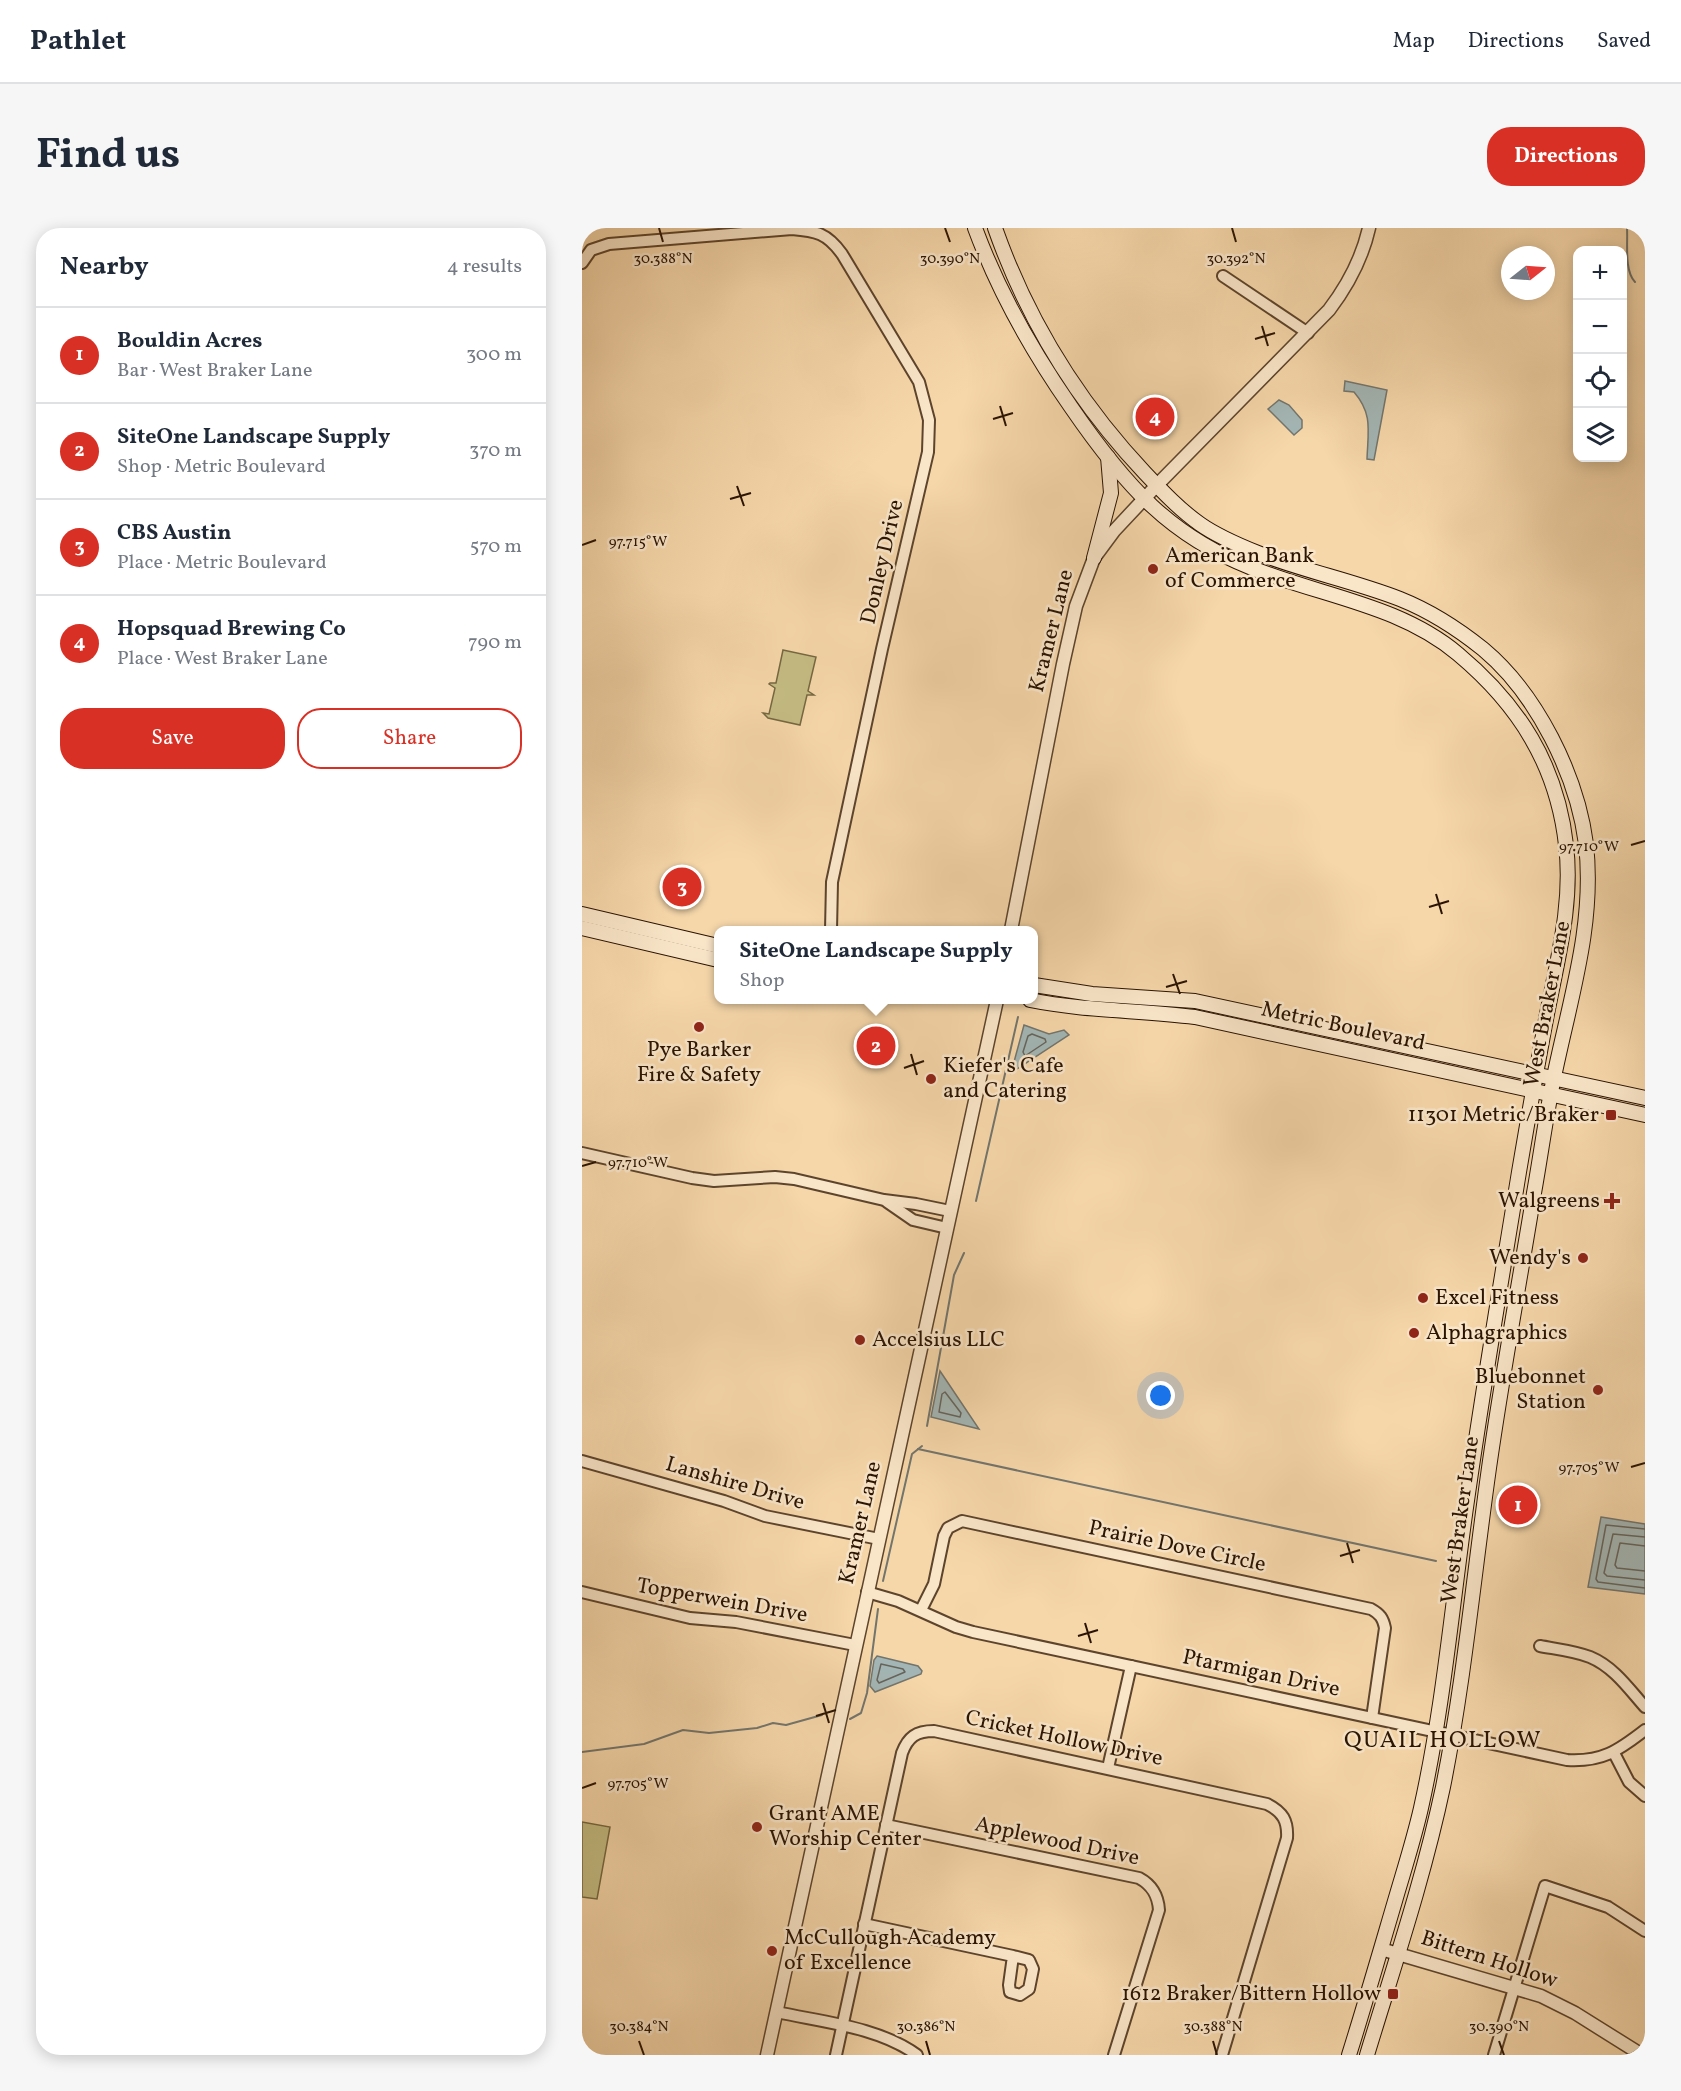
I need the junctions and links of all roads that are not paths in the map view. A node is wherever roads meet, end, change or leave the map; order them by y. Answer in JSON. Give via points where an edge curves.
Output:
{"nodes":[{"id":1,"x":975,"y":228,"type":"edge"},
{"id":2,"x":995,"y":228,"type":"edge"},
{"id":3,"x":1369,"y":228,"type":"edge"},
{"id":4,"x":584,"y":259,"type":"edge"},
{"id":5,"x":1223,"y":276,"type":"dead end"},
{"id":6,"x":1020,"y":290,"type":"junction"},
{"id":7,"x":1004,"y":298,"type":"junction"},
{"id":8,"x":1308,"y":333,"type":"junction"},
{"id":9,"x":1108,"y":457,"type":"junction"},
{"id":10,"x":1157,"y":485,"type":"junction"},
{"id":11,"x":1145,"y":498,"type":"junction"},
{"id":12,"x":1094,"y":558,"type":"junction"},
{"id":13,"x":1346,"y":580,"type":"junction"},
{"id":14,"x":1342,"y":598,"type":"junction"},
{"id":15,"x":1533,"y":707,"type":"junction"},
{"id":16,"x":1519,"y":718,"type":"junction"},
{"id":17,"x":1545,"y":724,"type":"junction"},
{"id":18,"x":1531,"y":736,"type":"junction"},
{"id":19,"x":582,"y":914,"type":"edge"},
{"id":20,"x":831,"y":926,"type":"edge"},
{"id":21,"x":1012,"y":926,"type":"edge"},
{"id":22,"x":582,"y":928,"type":"edge"},
{"id":23,"x":714,"y":945,"type":"edge"},
{"id":24,"x":714,"y":959,"type":"edge"},
{"id":25,"x":1038,"y":986,"type":"edge"},
{"id":26,"x":1038,"y":1001,"type":"edge"},
{"id":27,"x":996,"y":1004,"type":"edge"},
{"id":28,"x":1277,"y":1019,"type":"junction"},
{"id":29,"x":1273,"y":1034,"type":"junction"},
{"id":30,"x":1535,"y":1075,"type":"junction"},
{"id":31,"x":1554,"y":1079,"type":"junction"},
{"id":32,"x":1532,"y":1090,"type":"junction"},
{"id":33,"x":1551,"y":1094,"type":"junction"},
{"id":34,"x":1645,"y":1098,"type":"edge"},
{"id":35,"x":1645,"y":1114,"type":"edge"},
{"id":36,"x":582,"y":1153,"type":"edge"},
{"id":37,"x":884,"y":1200,"type":"junction"},
{"id":38,"x":950,"y":1211,"type":"junction"},
{"id":39,"x":947,"y":1228,"type":"junction"},
{"id":40,"x":1504,"y":1266,"type":"junction"},
{"id":41,"x":1521,"y":1272,"type":"junction"},
{"id":42,"x":1474,"y":1450,"type":"junction"},
{"id":43,"x":1491,"y":1455,"type":"junction"},
{"id":44,"x":582,"y":1461,"type":"edge"},
{"id":45,"x":879,"y":1539,"type":"junction"},
{"id":46,"x":582,"y":1592,"type":"edge"},
{"id":47,"x":867,"y":1592,"type":"junction"},
{"id":48,"x":921,"y":1610,"type":"junction"},
{"id":49,"x":855,"y":1645,"type":"junction"},
{"id":50,"x":1540,"y":1646,"type":"dead end"},
{"id":51,"x":1131,"y":1666,"type":"junction"},
{"id":52,"x":1645,"y":1707,"type":"edge"},
{"id":53,"x":1372,"y":1718,"type":"junction"},
{"id":54,"x":1645,"y":1730,"type":"edge"},
{"id":55,"x":1436,"y":1731,"type":"junction"},
{"id":56,"x":1452,"y":1737,"type":"junction"},
{"id":57,"x":1614,"y":1753,"type":"junction"},
{"id":58,"x":1108,"y":1768,"type":"junction"},
{"id":59,"x":1645,"y":1796,"type":"edge"},
{"id":60,"x":885,"y":1825,"type":"junction"},
{"id":61,"x":864,"y":1924,"type":"junction"},
{"id":62,"x":1645,"y":1931,"type":"edge"},
{"id":63,"x":1381,"y":1949,"type":"junction"},
{"id":64,"x":1397,"y":1953,"type":"junction"},
{"id":65,"x":1013,"y":1956,"type":"dead end"},
{"id":66,"x":1514,"y":1988,"type":"junction"},
{"id":67,"x":777,"y":2012,"type":"junction"},
{"id":68,"x":842,"y":2027,"type":"junction"},
{"id":69,"x":1625,"y":2050,"type":"edge"},
{"id":70,"x":767,"y":2055,"type":"edge"},
{"id":71,"x":836,"y":2055,"type":"edge"},
{"id":72,"x":917,"y":2055,"type":"edge"},
{"id":73,"x":1114,"y":2055,"type":"edge"},
{"id":74,"x":1222,"y":2055,"type":"edge"},
{"id":75,"x":1349,"y":2055,"type":"edge"},
{"id":76,"x":1367,"y":2055,"type":"edge"},
{"id":77,"x":1494,"y":2055,"type":"edge"},
{"id":78,"x":1642,"y":2055,"type":"edge"}],
"edges":[{"from":1,"to":7,"type":"main road","name":"West Braker Lane"},
{"from":2,"to":6,"type":"main road","name":"West Braker Lane"},
{"from":3,"to":8,"type":"street","name":"Kramer Lane","via":[[1362,254],[1345,289]]},
{"from":4,"to":20,"type":"street","name":"Donley Drive","via":[[598,246],[609,244],[792,228],[818,232],[837,247],[909,363],[924,398],[928,452],[832,882]]},
{"from":5,"to":8,"type":"street"},
{"from":6,"to":7,"type":"main road"},
{"from":6,"to":10,"type":"main road","name":"West Braker Lane","via":[[1082,395],[1115,440]]},
{"from":7,"to":9,"type":"main road","name":"West Braker Lane","via":[[1039,361]]},
{"from":8,"to":10,"type":"street","name":"Kramer Lane"},
{"from":9,"to":11,"type":"main road","name":"West Braker Lane"},
{"from":9,"to":12,"type":"main road","via":[[1111,493]]},
{"from":10,"to":11,"type":"street","name":"Kramer Lane"},
{"from":10,"to":13,"type":"main road","name":"West Braker Lane","via":[[1200,524],[1226,539],[1270,558]]},
{"from":11,"to":12,"type":"street","name":"Kramer Lane"},
{"from":11,"to":14,"type":"main road","name":"West Braker Lane","via":[[1186,533],[1230,559]]},
{"from":12,"to":21,"type":"street","name":"Kramer Lane","via":[[1076,606],[1063,664]]},
{"from":13,"to":14,"type":"main road"},
{"from":13,"to":15,"type":"main road","name":"West Braker Lane","via":[[1406,601],[1449,624],[1488,653]]},
{"from":14,"to":16,"type":"main road","name":"West Braker Lane","via":[[1417,626],[1445,644],[1496,687]]},
{"from":15,"to":16,"type":"main road"},
{"from":15,"to":17,"type":"main road","name":"West Braker Lane"},
{"from":16,"to":18,"type":"main road","name":"West Braker Lane"},
{"from":17,"to":18,"type":"main road"},
{"from":17,"to":31,"type":"main road","name":"West Braker Lane","via":[[1577,799],[1588,872],[1585,934]]},
{"from":18,"to":30,"type":"main road","name":"West Braker Lane","via":[[1549,773],[1561,812],[1569,886]]},
{"from":19,"to":23,"type":"main road"},
{"from":22,"to":24,"type":"main road"},
{"from":25,"to":28,"type":"main road","name":"Metric Boulevard","via":[[1092,994],[1187,999]]},
{"from":26,"to":29,"type":"main road","name":"Metric Boulevard","via":[[1195,1017]]},
{"from":27,"to":38,"type":"street","name":"Kramer Lane"},
{"from":28,"to":29,"type":"main road"},
{"from":28,"to":30,"type":"main road","name":"Metric Boulevard"},
{"from":29,"to":32,"type":"main road","name":"Metric Boulevard"},
{"from":30,"to":31,"type":"main road","name":"Metric Boulevard"},
{"from":30,"to":32,"type":"main road","name":"West Braker Lane"},
{"from":31,"to":33,"type":"main road","name":"West Braker Lane"},
{"from":31,"to":34,"type":"main road","name":"Metric Boulevard"},
{"from":32,"to":33,"type":"main road","name":"Metric Boulevard"},
{"from":32,"to":40,"type":"main road","name":"West Braker Lane"},
{"from":33,"to":35,"type":"main road","name":"Metric Boulevard"},
{"from":33,"to":41,"type":"main road","name":"West Braker Lane"},
{"from":36,"to":37,"type":"street","via":[[692,1178],[794,1179]]},
{"from":37,"to":38,"type":"street"},
{"from":37,"to":39,"type":"street","via":[[913,1220]]},
{"from":38,"to":39,"type":"street","name":"Kramer Lane"},
{"from":39,"to":45,"type":"street","name":"Kramer Lane"},
{"from":40,"to":41,"type":"main road"},
{"from":40,"to":42,"type":"main road","name":"West Braker Lane"},
{"from":41,"to":43,"type":"main road","name":"West Braker Lane"},
{"from":42,"to":43,"type":"main road"},
{"from":42,"to":55,"type":"main road","name":"West Braker Lane"},
{"from":43,"to":56,"type":"main road","name":"West Braker Lane"},
{"from":44,"to":45,"type":"street","name":"Lanshire Drive","via":[[765,1516]]},
{"from":45,"to":47,"type":"street","name":"Kramer Lane"},
{"from":46,"to":49,"type":"street","name":"Topperwein Drive","via":[[690,1618],[736,1622]]},
{"from":47,"to":48,"type":"street","name":"Ptarmigan Drive"},
{"from":47,"to":49,"type":"street","name":"Kramer Lane"},
{"from":48,"to":51,"type":"street","name":"Ptarmigan Drive","via":[[973,1632]]},
{"from":48,"to":53,"type":"street","name":"Prairie Dove Circle","via":[[934,1584],[944,1536],[948,1528],[962,1521],[1371,1609],[1378,1613],[1385,1628]]},
{"from":49,"to":67,"type":"street","name":"Kramer Lane"},
{"from":50,"to":52,"type":"street","via":[[1590,1657],[1613,1671]]},
{"from":51,"to":53,"type":"street","name":"Ptarmigan Drive"},
{"from":51,"to":58,"type":"street"},
{"from":53,"to":55,"type":"street","name":"Ptarmigan Drive"},
{"from":54,"to":57,"type":"street","name":"Ptarmigan Drive"},
{"from":55,"to":56,"type":"street","name":"Ptarmigan Drive"},
{"from":55,"to":63,"type":"main road","name":"West Braker Lane","via":[[1420,1814]]},
{"from":56,"to":57,"type":"street","name":"Ptarmigan Drive","via":[[1567,1760],[1585,1761]]},
{"from":56,"to":64,"type":"main road","name":"West Braker Lane","via":[[1431,1836]]},
{"from":57,"to":59,"type":"street","via":[[1629,1782]]},
{"from":58,"to":60,"type":"street","name":"Cricket Hollow Drive","via":[[934,1731],[915,1733],[902,1753]]},
{"from":58,"to":74,"type":"street","name":"Cricket Hollow Drive","via":[[1267,1804],[1278,1809],[1287,1825],[1287,1838]]},
{"from":60,"to":61,"type":"street","name":"Cricket Hollow Drive"},
{"from":60,"to":73,"type":"street","name":"Applewood Drive","via":[[1148,1883],[1158,1900],[1158,1910]]},
{"from":61,"to":65,"type":"street"},
{"from":61,"to":68,"type":"street","name":"Cricket Hollow Drive"},
{"from":62,"to":66,"type":"street","via":[[1608,1907],[1545,1886]]},
{"from":63,"to":64,"type":"street","name":"Bittern Hollow"},
{"from":63,"to":75,"type":"main road","name":"West Braker Lane"},
{"from":64,"to":66,"type":"street","name":"Bittern Hollow"},
{"from":64,"to":76,"type":"main road","name":"West Braker Lane"},
{"from":66,"to":69,"type":"street","name":"Bittern Hollow","via":[[1558,2004]]},
{"from":66,"to":77,"type":"street"},
{"from":67,"to":68,"type":"street"},
{"from":67,"to":70,"type":"street","name":"Kramer Lane"},
{"from":68,"to":71,"type":"street","name":"Cricket Hollow Drive"},
{"from":68,"to":72,"type":"street","via":[[889,2039]]},
{"from":69,"to":78,"type":"street","name":"Bittern Hollow"}]}
